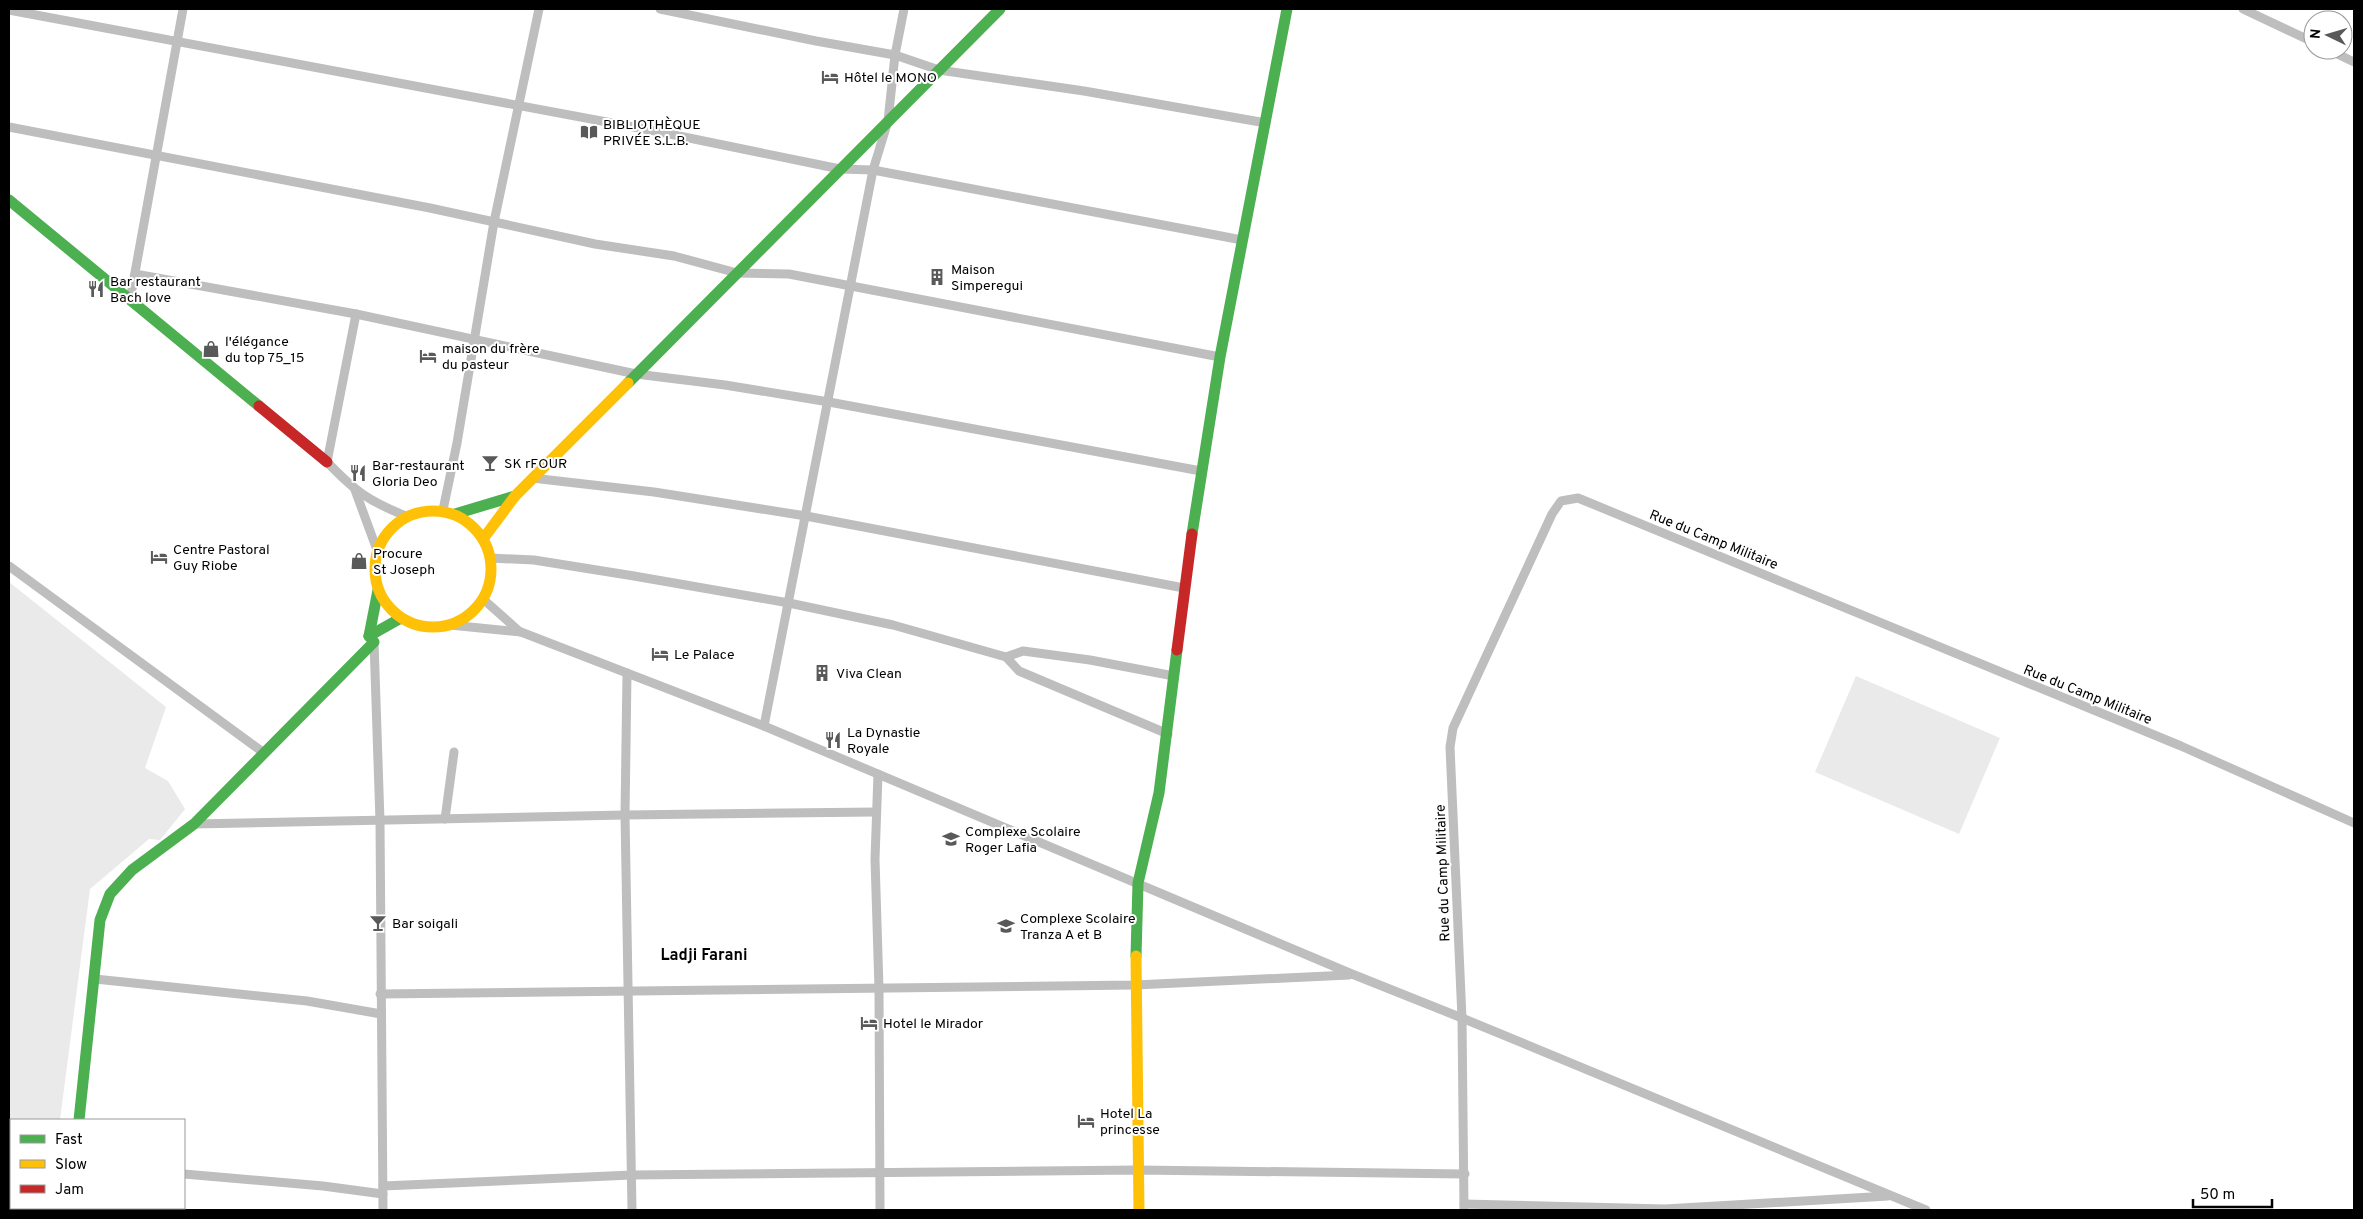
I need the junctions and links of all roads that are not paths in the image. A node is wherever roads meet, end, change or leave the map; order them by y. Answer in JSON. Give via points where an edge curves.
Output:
{"nodes":[{"id":1,"x":183,"y":9,"type":"edge"},
{"id":2,"x":539,"y":9,"type":"edge"},
{"id":3,"x":660,"y":9,"type":"edge"},
{"id":4,"x":904,"y":9,"type":"edge"},
{"id":5,"x":1000,"y":9,"type":"edge"},
{"id":6,"x":1287,"y":9,"type":"edge"},
{"id":7,"x":2243,"y":9,"type":"edge"},
{"id":8,"x":9,"y":10,"type":"edge"},
{"id":9,"x":2303,"y":37,"type":"edge"},
{"id":10,"x":177,"y":40,"type":"junction"},
{"id":11,"x":896,"y":54,"type":"junction"},
{"id":12,"x":940,"y":70,"type":"junction"},
{"id":13,"x":519,"y":106,"type":"junction"},
{"id":14,"x":888,"y":121,"type":"junction"},
{"id":15,"x":1266,"y":123,"type":"junction"},
{"id":16,"x":9,"y":127,"type":"edge"},
{"id":17,"x":156,"y":154,"type":"junction"},
{"id":18,"x":840,"y":169,"type":"junction"},
{"id":19,"x":873,"y":170,"type":"junction"},
{"id":20,"x":9,"y":200,"type":"edge"},
{"id":21,"x":494,"y":222,"type":"junction"},
{"id":22,"x":1242,"y":240,"type":"junction"},
{"id":23,"x":737,"y":273,"type":"junction"},
{"id":24,"x":134,"y":274,"type":"junction"},
{"id":25,"x":852,"y":285,"type":"junction"},
{"id":26,"x":130,"y":300,"type":"junction"},
{"id":27,"x":356,"y":314,"type":"junction"},
{"id":28,"x":474,"y":339,"type":"junction"},
{"id":29,"x":1220,"y":357,"type":"junction"},
{"id":30,"x":636,"y":374,"type":"junction"},
{"id":31,"x":829,"y":402,"type":"junction"},
{"id":32,"x":327,"y":462,"type":"junction"},
{"id":33,"x":1202,"y":472,"type":"junction"},
{"id":34,"x":532,"y":478,"type":"junction"},
{"id":35,"x":354,"y":490,"type":"junction"},
{"id":36,"x":515,"y":496,"type":"junction"},
{"id":37,"x":443,"y":510,"type":"junction"},
{"id":38,"x":455,"y":514,"type":"junction"},
{"id":39,"x":406,"y":516,"type":"junction"},
{"id":40,"x":806,"y":516,"type":"junction"},
{"id":41,"x":483,"y":539,"type":"junction"},
{"id":42,"x":377,"y":550,"type":"junction"},
{"id":43,"x":490,"y":558,"type":"junction"},
{"id":44,"x":9,"y":566,"type":"edge"},
{"id":45,"x":1184,"y":588,"type":"junction"},
{"id":46,"x":378,"y":590,"type":"junction"},
{"id":47,"x":483,"y":599,"type":"junction"},
{"id":48,"x":789,"y":603,"type":"junction"},
{"id":49,"x":401,"y":618,"type":"junction"},
{"id":50,"x":450,"y":625,"type":"junction"},
{"id":51,"x":520,"y":632,"type":"junction"},
{"id":52,"x":372,"y":639,"type":"junction"},
{"id":53,"x":1006,"y":657,"type":"junction"},
{"id":54,"x":627,"y":673,"type":"junction"},
{"id":55,"x":1174,"y":676,"type":"junction"},
{"id":56,"x":764,"y":726,"type":"junction"},
{"id":57,"x":1168,"y":734,"type":"junction"},
{"id":58,"x":454,"y":752,"type":"dead end"},
{"id":59,"x":264,"y":753,"type":"junction"},
{"id":60,"x":878,"y":774,"type":"junction"},
{"id":61,"x":876,"y":812,"type":"junction"},
{"id":62,"x":625,"y":815,"type":"junction"},
{"id":63,"x":445,"y":819,"type":"junction"},
{"id":64,"x":380,"y":821,"type":"junction"},
{"id":65,"x":2354,"y":823,"type":"edge"},
{"id":66,"x":194,"y":824,"type":"junction"},
{"id":67,"x":1138,"y":883,"type":"junction"},
{"id":68,"x":1352,"y":974,"type":"junction"},
{"id":69,"x":95,"y":979,"type":"junction"},
{"id":70,"x":1135,"y":985,"type":"junction"},
{"id":71,"x":879,"y":989,"type":"junction"},
{"id":72,"x":629,"y":990,"type":"junction"},
{"id":73,"x":380,"y":994,"type":"junction"},
{"id":74,"x":381,"y":1014,"type":"junction"},
{"id":75,"x":1462,"y":1018,"type":"junction"},
{"id":76,"x":79,"y":1119,"type":"edge"},
{"id":77,"x":1138,"y":1170,"type":"junction"},
{"id":78,"x":879,"y":1172,"type":"junction"},
{"id":79,"x":185,"y":1174,"type":"edge"},
{"id":80,"x":1465,"y":1174,"type":"junction"},
{"id":81,"x":632,"y":1175,"type":"junction"},
{"id":82,"x":383,"y":1190,"type":"junction"},
{"id":83,"x":1891,"y":1196,"type":"junction"},
{"id":84,"x":1464,"y":1207,"type":"edge"},
{"id":85,"x":383,"y":1210,"type":"edge"},
{"id":86,"x":632,"y":1210,"type":"edge"},
{"id":87,"x":880,"y":1210,"type":"edge"},
{"id":88,"x":1139,"y":1210,"type":"edge"},
{"id":89,"x":1926,"y":1210,"type":"edge"}],
"edges":[{"from":1,"to":10,"type":"street"},
{"from":2,"to":13,"type":"street"},
{"from":3,"to":11,"type":"street"},
{"from":4,"to":11,"type":"street"},
{"from":5,"to":12,"type":"street"},
{"from":6,"to":15,"type":"street"},
{"from":7,"to":9,"type":"street"},
{"from":8,"to":10,"type":"street"},
{"from":10,"to":13,"type":"street"},
{"from":10,"to":17,"type":"street"},
{"from":11,"to":12,"type":"street"},
{"from":11,"to":14,"type":"street"},
{"from":12,"to":14,"type":"street"},
{"from":12,"to":15,"type":"street"},
{"from":13,"to":18,"type":"street"},
{"from":13,"to":21,"type":"street"},
{"from":14,"to":18,"type":"street"},
{"from":14,"to":19,"type":"street"},
{"from":15,"to":22,"type":"street"},
{"from":16,"to":17,"type":"street"},
{"from":17,"to":21,"type":"street"},
{"from":17,"to":24,"type":"street"},
{"from":18,"to":19,"type":"street"},
{"from":18,"to":23,"type":"street"},
{"from":19,"to":22,"type":"street"},
{"from":19,"to":25,"type":"street"},
{"from":20,"to":26,"type":"street"},
{"from":21,"to":23,"type":"street","via":[[594,244],[674,256]]},
{"from":21,"to":28,"type":"street"},
{"from":22,"to":29,"type":"street"},
{"from":23,"to":25,"type":"street","via":[[789,274]]},
{"from":23,"to":30,"type":"street"},
{"from":24,"to":26,"type":"street"},
{"from":24,"to":27,"type":"street"},
{"from":25,"to":29,"type":"street"},
{"from":25,"to":31,"type":"street"},
{"from":26,"to":32,"type":"street"},
{"from":27,"to":28,"type":"street"},
{"from":27,"to":32,"type":"street"},
{"from":28,"to":30,"type":"street"},
{"from":28,"to":37,"type":"street"},
{"from":29,"to":33,"type":"street"},
{"from":30,"to":31,"type":"street"},
{"from":30,"to":34,"type":"street"},
{"from":31,"to":33,"type":"street"},
{"from":31,"to":40,"type":"street"},
{"from":32,"to":35,"type":"street"},
{"from":33,"to":45,"type":"street"},
{"from":34,"to":36,"type":"street"},
{"from":34,"to":40,"type":"street","via":[[654,492]]},
{"from":35,"to":39,"type":"street"},
{"from":35,"to":42,"type":"street"},
{"from":36,"to":38,"type":"street"},
{"from":36,"to":41,"type":"street"},
{"from":37,"to":38,"type":"street"},
{"from":37,"to":39,"type":"street","via":[[424,510]]},
{"from":38,"to":41,"type":"street","via":[[471,524]]},
{"from":39,"to":42,"type":"street","via":[[389,530]]},
{"from":40,"to":45,"type":"street"},
{"from":40,"to":48,"type":"street"},
{"from":41,"to":43,"type":"street"},
{"from":42,"to":46,"type":"street","via":[[374,570]]},
{"from":43,"to":47,"type":"street","via":[[490,579]]},
{"from":43,"to":48,"type":"street","via":[[543,561]]},
{"from":44,"to":59,"type":"street"},
{"from":45,"to":55,"type":"street"},
{"from":46,"to":49,"type":"street","via":[[391,610]]},
{"from":46,"to":52,"type":"street"},
{"from":47,"to":50,"type":"street","via":[[469,615]]},
{"from":47,"to":51,"type":"street"},
{"from":48,"to":53,"type":"street","via":[[893,625]]},
{"from":48,"to":56,"type":"street"},
{"from":49,"to":50,"type":"street","via":[[433,628]]},
{"from":49,"to":52,"type":"street"},
{"from":50,"to":51,"type":"street"},
{"from":51,"to":54,"type":"street"},
{"from":52,"to":59,"type":"street"},
{"from":52,"to":64,"type":"street"},
{"from":53,"to":55,"type":"street","via":[[1023,651]]},
{"from":53,"to":57,"type":"street","via":[[1019,671]]},
{"from":54,"to":56,"type":"street"},
{"from":54,"to":62,"type":"street"},
{"from":55,"to":57,"type":"street"},
{"from":56,"to":60,"type":"street"},
{"from":57,"to":67,"type":"street","via":[[1153,823]]},
{"from":58,"to":63,"type":"street"},
{"from":59,"to":66,"type":"street"},
{"from":60,"to":61,"type":"street"},
{"from":60,"to":67,"type":"street"},
{"from":61,"to":62,"type":"street"},
{"from":61,"to":71,"type":"street"},
{"from":62,"to":63,"type":"street"},
{"from":62,"to":72,"type":"street"},
{"from":63,"to":64,"type":"street"},
{"from":64,"to":66,"type":"street"},
{"from":64,"to":73,"type":"street"},
{"from":65,"to":75,"type":"street","name":"Rue du Camp Militaire","via":[[2181,746],[1578,498],[1561,501],[1552,514],[1453,728],[1450,747]]},
{"from":66,"to":69,"type":"street","via":[[132,870],[110,894],[100,920]]},
{"from":67,"to":68,"type":"street"},
{"from":67,"to":70,"type":"street"},
{"from":68,"to":70,"type":"street"},
{"from":68,"to":75,"type":"street"},
{"from":69,"to":74,"type":"street","via":[[307,1001]]},
{"from":69,"to":76,"type":"street"},
{"from":70,"to":71,"type":"street"},
{"from":70,"to":77,"type":"street"},
{"from":71,"to":72,"type":"street"},
{"from":71,"to":78,"type":"street"},
{"from":72,"to":73,"type":"street"},
{"from":72,"to":81,"type":"street"},
{"from":73,"to":74,"type":"street"},
{"from":74,"to":82,"type":"street"},
{"from":75,"to":80,"type":"street"},
{"from":75,"to":83,"type":"street"},
{"from":77,"to":78,"type":"street"},
{"from":77,"to":80,"type":"street"},
{"from":77,"to":88,"type":"street"},
{"from":78,"to":81,"type":"street"},
{"from":78,"to":87,"type":"street"},
{"from":79,"to":82,"type":"street"},
{"from":80,"to":84,"type":"street"},
{"from":81,"to":82,"type":"street"},
{"from":81,"to":86,"type":"street"},
{"from":82,"to":85,"type":"street"},
{"from":83,"to":84,"type":"street","via":[[1665,1209]]},
{"from":83,"to":89,"type":"street"}]}
